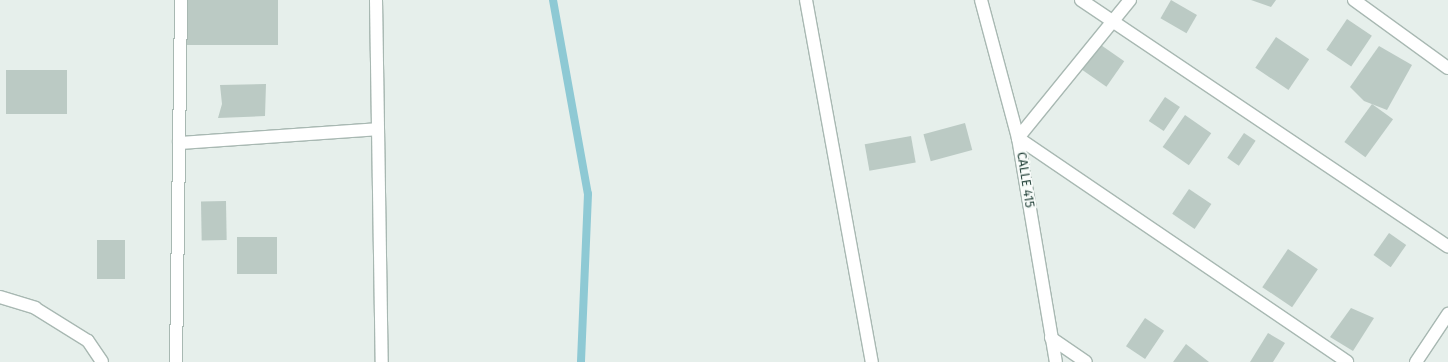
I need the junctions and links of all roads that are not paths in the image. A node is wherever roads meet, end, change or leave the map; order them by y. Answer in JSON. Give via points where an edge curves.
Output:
{"nodes":[{"id":1,"x":181,"y":0,"type":"edge"},
{"id":2,"x":376,"y":0,"type":"edge"},
{"id":3,"x":806,"y":0,"type":"edge"},
{"id":4,"x":981,"y":0,"type":"edge"},
{"id":5,"x":1081,"y":0,"type":"edge"},
{"id":6,"x":1130,"y":0,"type":"edge"},
{"id":7,"x":1354,"y":0,"type":"edge"},
{"id":8,"x":1116,"y":20,"type":"junction"},
{"id":9,"x":1448,"y":68,"type":"edge"},
{"id":10,"x":378,"y":129,"type":"junction"},
{"id":11,"x":1018,"y":138,"type":"junction"},
{"id":12,"x":179,"y":143,"type":"junction"},
{"id":13,"x":1448,"y":247,"type":"edge"},
{"id":14,"x":0,"y":297,"type":"edge"},
{"id":15,"x":1448,"y":314,"type":"edge"},
{"id":16,"x":1051,"y":338,"type":"junction"},
{"id":17,"x":102,"y":362,"type":"edge"},
{"id":18,"x":176,"y":362,"type":"edge"},
{"id":19,"x":382,"y":362,"type":"edge"},
{"id":20,"x":872,"y":362,"type":"edge"},
{"id":21,"x":1056,"y":362,"type":"edge"},
{"id":22,"x":1086,"y":362,"type":"edge"},
{"id":23,"x":1347,"y":362,"type":"edge"},
{"id":24,"x":1416,"y":362,"type":"edge"}],
"edges":[{"from":1,"to":12,"type":"street"},
{"from":2,"to":10,"type":"street"},
{"from":3,"to":20,"type":"street"},
{"from":4,"to":11,"type":"street","name":"CALLE 415"},
{"from":5,"to":8,"type":"street"},
{"from":6,"to":8,"type":"street"},
{"from":7,"to":9,"type":"street"},
{"from":8,"to":11,"type":"street"},
{"from":8,"to":13,"type":"street"},
{"from":10,"to":12,"type":"street"},
{"from":10,"to":19,"type":"street"},
{"from":11,"to":16,"type":"street","name":"CALLE 415"},
{"from":11,"to":23,"type":"street"},
{"from":12,"to":18,"type":"street"},
{"from":14,"to":17,"type":"street","via":[[35,308],[88,340]]},
{"from":15,"to":24,"type":"street"},
{"from":16,"to":21,"type":"street","name":"CALLE 415"},
{"from":16,"to":22,"type":"street"}]}
